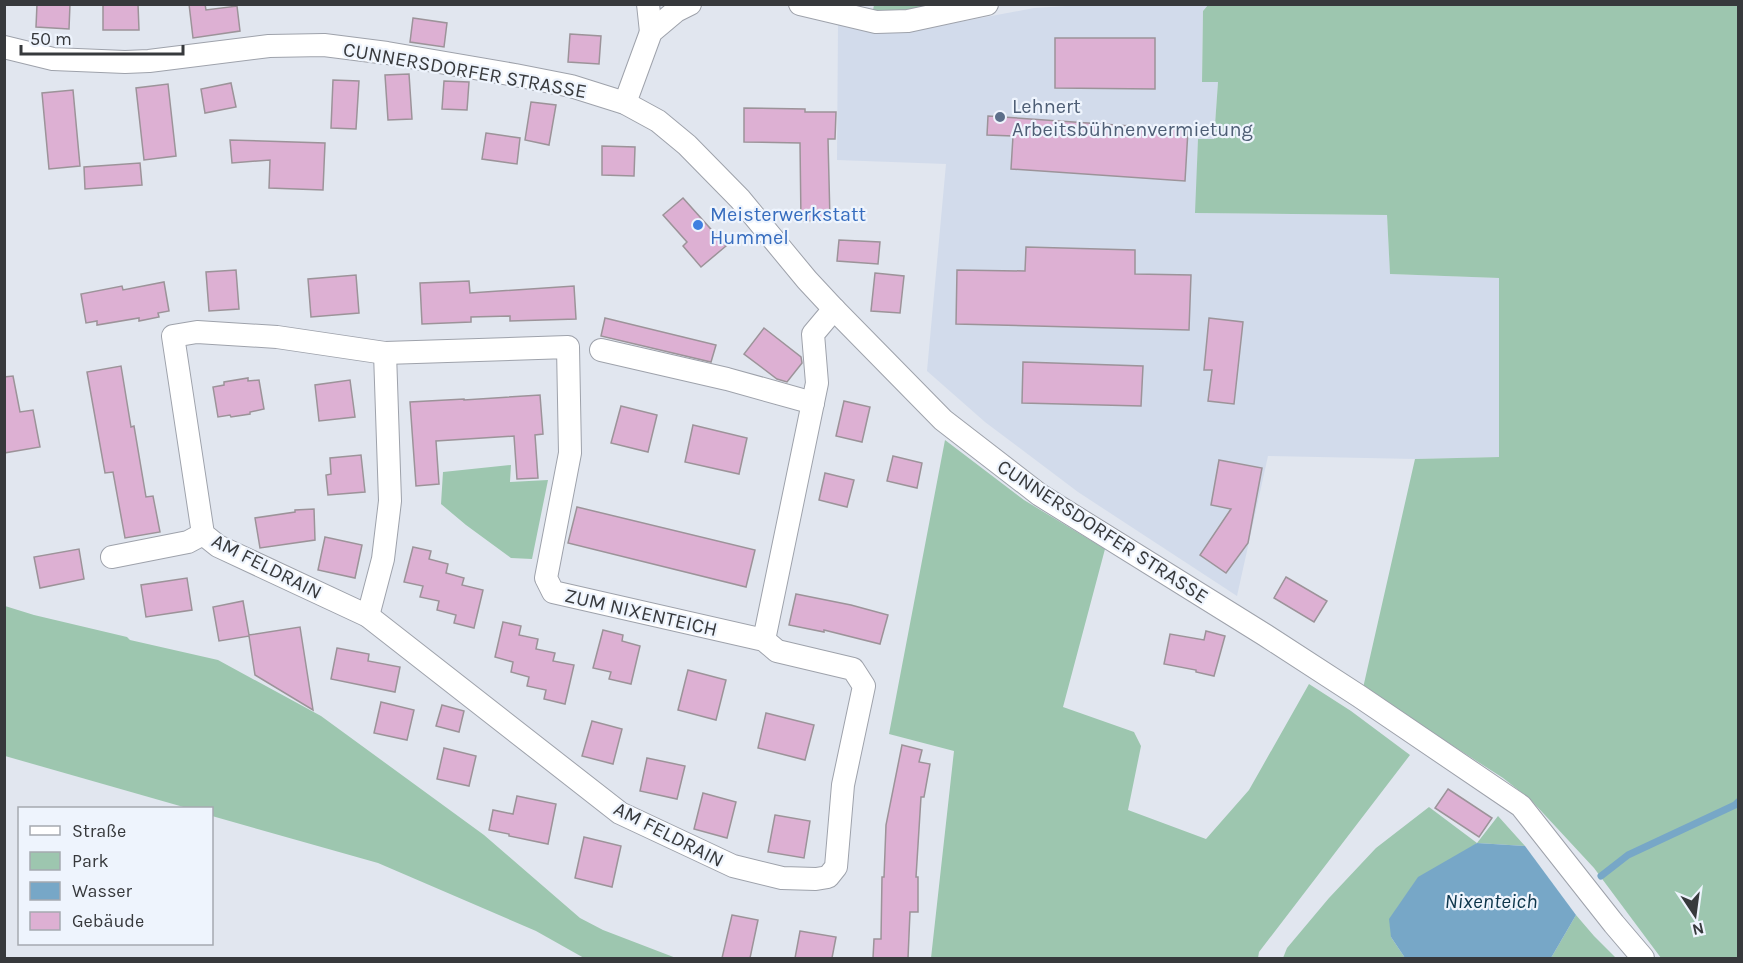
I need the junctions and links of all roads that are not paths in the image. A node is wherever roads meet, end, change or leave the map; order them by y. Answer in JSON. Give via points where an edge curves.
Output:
{"nodes":[{"id":1,"x":648,"y":4,"type":"edge"},
{"id":2,"x":690,"y":4,"type":"edge"},
{"id":3,"x":800,"y":4,"type":"edge"},
{"id":4,"x":987,"y":4,"type":"edge"},
{"id":5,"x":651,"y":32,"type":"junction"},
{"id":6,"x":4,"y":47,"type":"edge"},
{"id":7,"x":626,"y":103,"type":"junction"},
{"id":8,"x":834,"y":309,"type":"junction"},
{"id":9,"x":173,"y":336,"type":"joint"},
{"id":10,"x":602,"y":350,"type":"dead end"},
{"id":11,"x":385,"y":353,"type":"junction"},
{"id":12,"x":813,"y":403,"type":"junction"},
{"id":13,"x":203,"y":534,"type":"junction"},
{"id":14,"x":112,"y":557,"type":"dead end"},
{"id":15,"x":368,"y":616,"type":"junction"},
{"id":16,"x":764,"y":640,"type":"junction"},
{"id":17,"x":1643,"y":958,"type":"edge"}],
"edges":[{"from":1,"to":5,"type":"street"},
{"from":2,"to":5,"type":"street"},
{"from":3,"to":4,"type":"street","via":[[876,22],[908,21]]},
{"from":5,"to":7,"type":"street"},
{"from":6,"to":7,"type":"street","name":"CUNNERSDORFER STRASSE","via":[[53,59],[125,62],[269,46],[324,45],[515,75],[571,86]]},
{"from":7,"to":8,"type":"street","name":"CUNNERSDORFER STRASSE","via":[[658,121],[687,145],[740,199]]},
{"from":8,"to":12,"type":"street","via":[[813,334],[818,383]]},
{"from":8,"to":17,"type":"street","name":"CUNNERSDORFER STRASSE","via":[[943,420],[1040,495],[1265,635],[1521,806]]},
{"from":9,"to":11,"type":"street","name":"ZUM NIXENTEICH","via":[[197,332],[278,337]]},
{"from":9,"to":13,"type":"street","name":"AM FELDRAIN"},
{"from":10,"to":12,"type":"street"},
{"from":11,"to":15,"type":"street","via":[[390,501],[383,559]]},
{"from":11,"to":16,"type":"street","name":"ZUM NIXENTEICH","via":[[568,347],[570,453],[546,578],[553,592]]},
{"from":12,"to":16,"type":"street"},
{"from":13,"to":14,"type":"street","via":[[188,542]]},
{"from":13,"to":15,"type":"street","name":"AM FELDRAIN","via":[[218,546]]},
{"from":15,"to":16,"type":"street","name":"AM FELDRAIN","via":[[620,813],[733,866],[782,878],[828,877],[836,867],[843,785],[864,686],[854,669],[777,651]]}]}
